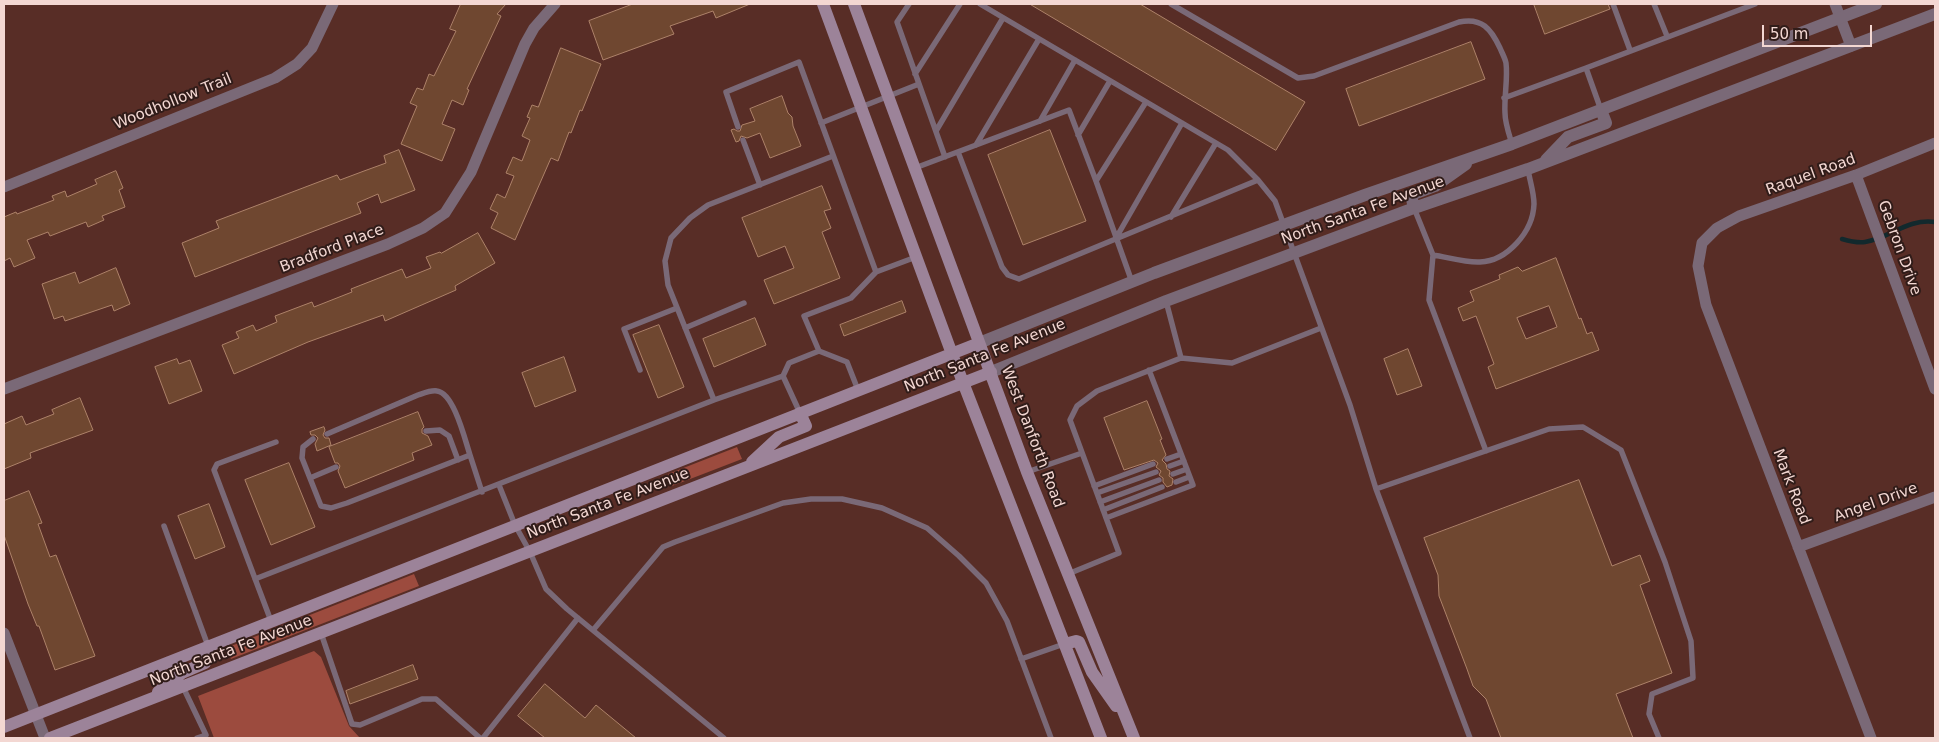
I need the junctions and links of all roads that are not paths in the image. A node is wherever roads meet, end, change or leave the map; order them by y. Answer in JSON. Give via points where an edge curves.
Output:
{"nodes":[{"id":1,"x":555,"y":4,"type":"edge"},
{"id":2,"x":823,"y":4,"type":"edge"},
{"id":3,"x":854,"y":4,"type":"edge"},
{"id":4,"x":908,"y":4,"type":"edge"},
{"id":5,"x":960,"y":4,"type":"edge"},
{"id":6,"x":980,"y":4,"type":"edge"},
{"id":7,"x":1171,"y":4,"type":"edge"},
{"id":8,"x":1613,"y":4,"type":"edge"},
{"id":9,"x":1654,"y":4,"type":"edge"},
{"id":10,"x":1755,"y":4,"type":"edge"},
{"id":11,"x":1835,"y":4,"type":"edge"},
{"id":12,"x":1876,"y":4,"type":"edge"},
{"id":13,"x":331,"y":9,"type":"edge"},
{"id":14,"x":1935,"y":14,"type":"edge"},
{"id":15,"x":1840,"y":17,"type":"junction"},
{"id":16,"x":1003,"y":18,"type":"junction"},
{"id":17,"x":1667,"y":36,"type":"junction"},
{"id":18,"x":1039,"y":38,"type":"junction"},
{"id":19,"x":1851,"y":46,"type":"junction"},
{"id":20,"x":1630,"y":50,"type":"junction"},
{"id":21,"x":1075,"y":60,"type":"junction"},
{"id":22,"x":1586,"y":68,"type":"junction"},
{"id":23,"x":915,"y":74,"type":"junction"},
{"id":24,"x":1110,"y":81,"type":"junction"},
{"id":25,"x":919,"y":84,"type":"junction"},
{"id":26,"x":889,"y":96,"type":"junction"},
{"id":27,"x":1504,"y":98,"type":"junction"},
{"id":28,"x":1146,"y":102,"type":"junction"},
{"id":29,"x":861,"y":106,"type":"junction"},
{"id":30,"x":1601,"y":110,"type":"junction"},
{"id":31,"x":1040,"y":121,"type":"junction"},
{"id":32,"x":821,"y":122,"type":"junction"},
{"id":33,"x":1182,"y":123,"type":"junction"},
{"id":34,"x":738,"y":127,"type":"dead end"},
{"id":35,"x":936,"y":131,"type":"junction"},
{"id":36,"x":1078,"y":135,"type":"junction"},
{"id":37,"x":743,"y":140,"type":"dead end"},
{"id":38,"x":1216,"y":143,"type":"junction"},
{"id":39,"x":1512,"y":144,"type":"junction"},
{"id":40,"x":1935,"y":144,"type":"edge"},
{"id":41,"x":976,"y":145,"type":"junction"},
{"id":42,"x":958,"y":152,"type":"junction"},
{"id":43,"x":1481,"y":154,"type":"junction"},
{"id":44,"x":833,"y":156,"type":"junction"},
{"id":45,"x":945,"y":157,"type":"junction"},
{"id":46,"x":1542,"y":163,"type":"junction"},
{"id":47,"x":914,"y":168,"type":"junction"},
{"id":48,"x":1528,"y":169,"type":"junction"},
{"id":49,"x":1856,"y":175,"type":"junction"},
{"id":50,"x":1258,"y":180,"type":"junction"},
{"id":51,"x":1096,"y":181,"type":"junction"},
{"id":52,"x":760,"y":185,"type":"junction"},
{"id":53,"x":4,"y":187,"type":"edge"},
{"id":54,"x":1414,"y":208,"type":"junction"},
{"id":55,"x":1171,"y":217,"type":"junction"},
{"id":56,"x":1283,"y":225,"type":"junction"},
{"id":57,"x":1116,"y":238,"type":"junction"},
{"id":58,"x":1702,"y":243,"type":"joint"},
{"id":59,"x":1293,"y":254,"type":"junction"},
{"id":60,"x":1433,"y":254,"type":"junction"},
{"id":61,"x":916,"y":257,"type":"junction"},
{"id":62,"x":876,"y":272,"type":"junction"},
{"id":63,"x":1132,"y":282,"type":"junction"},
{"id":64,"x":1166,"y":301,"type":"junction"},
{"id":65,"x":744,"y":303,"type":"dead end"},
{"id":66,"x":677,"y":308,"type":"junction"},
{"id":67,"x":685,"y":328,"type":"junction"},
{"id":68,"x":1321,"y":328,"type":"junction"},
{"id":69,"x":979,"y":343,"type":"junction"},
{"id":70,"x":818,"y":351,"type":"junction"},
{"id":71,"x":952,"y":354,"type":"junction"},
{"id":72,"x":1181,"y":358,"type":"junction"},
{"id":73,"x":640,"y":370,"type":"dead end"},
{"id":74,"x":1149,"y":370,"type":"junction"},
{"id":75,"x":990,"y":372,"type":"junction"},
{"id":76,"x":783,"y":376,"type":"junction"},
{"id":77,"x":963,"y":383,"type":"junction"},
{"id":78,"x":4,"y":389,"type":"edge"},
{"id":79,"x":1935,"y":389,"type":"edge"},
{"id":80,"x":858,"y":390,"type":"junction"},
{"id":81,"x":714,"y":400,"type":"junction"},
{"id":82,"x":800,"y":413,"type":"junction"},
{"id":83,"x":426,"y":431,"type":"dead end"},
{"id":84,"x":327,"y":434,"type":"dead end"},
{"id":85,"x":313,"y":439,"type":"dead end"},
{"id":86,"x":276,"y":442,"type":"dead end"},
{"id":87,"x":1486,"y":451,"type":"junction"},
{"id":88,"x":1082,"y":453,"type":"junction"},
{"id":89,"x":1181,"y":454,"type":"junction"},
{"id":90,"x":470,"y":455,"type":"junction"},
{"id":91,"x":1167,"y":459,"type":"dead end"},
{"id":92,"x":458,"y":460,"type":"junction"},
{"id":93,"x":1184,"y":461,"type":"junction"},
{"id":94,"x":1153,"y":464,"type":"dead end"},
{"id":95,"x":1170,"y":466,"type":"dead end"},
{"id":96,"x":336,"y":467,"type":"dead end"},
{"id":97,"x":747,"y":467,"type":"junction"},
{"id":98,"x":1187,"y":469,"type":"junction"},
{"id":99,"x":1027,"y":472,"type":"junction"},
{"id":100,"x":1156,"y":472,"type":"dead end"},
{"id":101,"x":1173,"y":474,"type":"dead end"},
{"id":102,"x":1189,"y":477,"type":"junction"},
{"id":103,"x":310,"y":478,"type":"junction"},
{"id":104,"x":1159,"y":480,"type":"dead end"},
{"id":105,"x":1176,"y":482,"type":"dead end"},
{"id":106,"x":499,"y":485,"type":"junction"},
{"id":107,"x":1094,"y":486,"type":"junction"},
{"id":108,"x":1162,"y":487,"type":"dead end"},
{"id":109,"x":1376,"y":489,"type":"junction"},
{"id":110,"x":482,"y":492,"type":"junction"},
{"id":111,"x":1097,"y":493,"type":"junction"},
{"id":112,"x":1935,"y":497,"type":"edge"},
{"id":113,"x":1100,"y":502,"type":"junction"},
{"id":114,"x":1103,"y":510,"type":"junction"},
{"id":115,"x":1106,"y":518,"type":"junction"},
{"id":116,"x":164,"y":526,"type":"dead end"},
{"id":117,"x":515,"y":526,"type":"junction"},
{"id":118,"x":1798,"y":547,"type":"junction"},
{"id":119,"x":530,"y":552,"type":"junction"},
{"id":120,"x":1068,"y":574,"type":"junction"},
{"id":121,"x":255,"y":579,"type":"junction"},
{"id":122,"x":578,"y":618,"type":"junction"},
{"id":123,"x":272,"y":622,"type":"junction"},
{"id":124,"x":594,"y":629,"type":"junction"},
{"id":125,"x":4,"y":633,"type":"edge"},
{"id":126,"x":321,"y":633,"type":"junction"},
{"id":127,"x":1065,"y":644,"type":"junction"},
{"id":128,"x":208,"y":646,"type":"junction"},
{"id":129,"x":1021,"y":660,"type":"junction"},
{"id":130,"x":180,"y":681,"type":"junction"},
{"id":131,"x":36,"y":714,"type":"junction"},
{"id":132,"x":1128,"y":725,"type":"junction"},
{"id":133,"x":4,"y":727,"type":"edge"},
{"id":134,"x":207,"y":737,"type":"edge"},
{"id":135,"x":45,"y":738,"type":"edge"},
{"id":136,"x":50,"y":738,"type":"edge"},
{"id":137,"x":197,"y":738,"type":"edge"},
{"id":138,"x":482,"y":738,"type":"edge"},
{"id":139,"x":724,"y":738,"type":"edge"},
{"id":140,"x":1051,"y":738,"type":"edge"},
{"id":141,"x":1101,"y":738,"type":"edge"},
{"id":142,"x":1134,"y":738,"type":"edge"},
{"id":143,"x":1470,"y":738,"type":"edge"},
{"id":144,"x":1659,"y":738,"type":"edge"},
{"id":145,"x":1871,"y":738,"type":"edge"}],
"edges":[{"from":1,"to":78,"type":"street","name":"Bradford Place","via":[[525,44],[471,172],[445,213],[424,228]]},
{"from":2,"to":29,"type":"main road"},
{"from":3,"to":26,"type":"main road","name":"West Danforth Road"},
{"from":4,"to":23,"type":"lane","via":[[897,22]]},
{"from":5,"to":23,"type":"lane"},
{"from":6,"to":16,"type":"lane"},
{"from":7,"to":27,"type":"lane","via":[[1298,78],[1314,76],[1469,19],[1479,22],[1494,34],[1505,61],[1507,81]]},
{"from":8,"to":20,"type":"lane"},
{"from":9,"to":17,"type":"lane"},
{"from":10,"to":17,"type":"lane"},
{"from":11,"to":15,"type":"street"},
{"from":12,"to":15,"type":"street","name":"North Santa Fe Avenue"},
{"from":13,"to":53,"type":"street","name":"Woodhollow Trail","via":[[312,48],[297,64],[275,78]]},
{"from":14,"to":19,"type":"street","name":"North Santa Fe Avenue"},
{"from":15,"to":19,"type":"street"},
{"from":15,"to":30,"type":"street","name":"North Santa Fe Avenue"},
{"from":16,"to":18,"type":"lane"},
{"from":16,"to":35,"type":"lane"},
{"from":17,"to":20,"type":"lane"},
{"from":18,"to":21,"type":"lane"},
{"from":18,"to":41,"type":"lane"},
{"from":19,"to":46,"type":"street","name":"North Santa Fe Avenue"},
{"from":20,"to":22,"type":"lane"},
{"from":21,"to":24,"type":"lane"},
{"from":21,"to":31,"type":"lane"},
{"from":22,"to":27,"type":"lane"},
{"from":22,"to":30,"type":"lane"},
{"from":23,"to":25,"type":"lane"},
{"from":24,"to":28,"type":"lane"},
{"from":24,"to":36,"type":"lane"},
{"from":25,"to":26,"type":"lane"},
{"from":25,"to":35,"type":"lane"},
{"from":26,"to":29,"type":"lane"},
{"from":26,"to":47,"type":"main road","name":"West Danforth Road"},
{"from":27,"to":39,"type":"lane"},
{"from":28,"to":33,"type":"lane"},
{"from":28,"to":51,"type":"lane"},
{"from":29,"to":32,"type":"lane"},
{"from":29,"to":61,"type":"main road"},
{"from":30,"to":39,"type":"street","name":"North Santa Fe Avenue"},
{"from":30,"to":46,"type":"street","via":[[1606,123],[1568,137]]},
{"from":31,"to":36,"type":"lane","via":[[1069,110]]},
{"from":31,"to":41,"type":"lane"},
{"from":32,"to":34,"type":"lane","via":[[798,62],[726,92]]},
{"from":32,"to":44,"type":"lane"},
{"from":33,"to":38,"type":"lane"},
{"from":33,"to":57,"type":"lane"},
{"from":35,"to":45,"type":"lane"},
{"from":36,"to":51,"type":"lane"},
{"from":37,"to":52,"type":"lane"},
{"from":38,"to":50,"type":"lane","via":[[1228,150]]},
{"from":38,"to":55,"type":"lane"},
{"from":39,"to":43,"type":"street","name":"North Santa Fe Avenue"},
{"from":40,"to":49,"type":"street","name":"Raquel Road"},
{"from":41,"to":42,"type":"lane"},
{"from":42,"to":45,"type":"lane"},
{"from":42,"to":57,"type":"lane","via":[[1002,267],[1008,275],[1019,279]]},
{"from":43,"to":54,"type":"street","via":[[1435,186],[1411,195]]},
{"from":43,"to":56,"type":"street","name":"North Santa Fe Avenue"},
{"from":44,"to":52,"type":"lane"},
{"from":44,"to":62,"type":"lane"},
{"from":45,"to":47,"type":"lane"},
{"from":46,"to":48,"type":"street","name":"North Santa Fe Avenue"},
{"from":47,"to":69,"type":"main road","name":"West Danforth Road"},
{"from":48,"to":54,"type":"street","name":"North Santa Fe Avenue"},
{"from":48,"to":60,"type":"lane","via":[[1534,205],[1528,226],[1514,247],[1501,256],[1480,262]]},
{"from":49,"to":58,"type":"street","name":"Raquel Road","via":[[1739,216],[1717,228]]},
{"from":49,"to":79,"type":"street","name":"Gebron Drive"},
{"from":50,"to":55,"type":"lane"},
{"from":50,"to":56,"type":"lane","via":[[1275,201]]},
{"from":51,"to":57,"type":"lane"},
{"from":52,"to":66,"type":"lane","via":[[708,205],[671,238],[665,261],[668,285]]},
{"from":54,"to":59,"type":"street","name":"North Santa Fe Avenue"},
{"from":54,"to":60,"type":"lane"},
{"from":55,"to":57,"type":"lane"},
{"from":56,"to":59,"type":"lane"},
{"from":56,"to":63,"type":"street","name":"North Santa Fe Avenue"},
{"from":57,"to":63,"type":"lane"},
{"from":58,"to":118,"type":"street","name":"Mark Road","via":[[1698,266],[1706,305]]},
{"from":59,"to":64,"type":"street","name":"North Santa Fe Avenue"},
{"from":59,"to":68,"type":"lane"},
{"from":60,"to":87,"type":"lane","via":[[1429,300]]},
{"from":61,"to":62,"type":"lane"},
{"from":61,"to":71,"type":"main road"},
{"from":62,"to":70,"type":"lane","via":[[850,298],[804,316]]},
{"from":63,"to":69,"type":"street","name":"North Santa Fe Avenue"},
{"from":64,"to":72,"type":"lane"},
{"from":64,"to":75,"type":"street","name":"North Santa Fe Avenue"},
{"from":65,"to":67,"type":"lane"},
{"from":66,"to":67,"type":"lane"},
{"from":66,"to":73,"type":"lane","via":[[624,329]]},
{"from":67,"to":81,"type":"lane"},
{"from":68,"to":72,"type":"lane","via":[[1232,363]]},
{"from":68,"to":109,"type":"lane","via":[[1350,404]]},
{"from":69,"to":71,"type":"main road","name":"North Santa Fe Avenue"},
{"from":69,"to":75,"type":"main road","name":"West Danforth Road"},
{"from":70,"to":76,"type":"lane","via":[[789,363]]},
{"from":70,"to":80,"type":"lane","via":[[847,362]]},
{"from":71,"to":77,"type":"main road"},
{"from":71,"to":80,"type":"main road","name":"North Santa Fe Avenue"},
{"from":72,"to":74,"type":"lane"},
{"from":74,"to":88,"type":"lane","via":[[1096,391],[1077,406],[1070,420]]},
{"from":74,"to":89,"type":"lane"},
{"from":75,"to":77,"type":"main road","name":"North Santa Fe Avenue"},
{"from":75,"to":99,"type":"main road","name":"West Danforth Road"},
{"from":76,"to":81,"type":"lane"},
{"from":76,"to":82,"type":"lane"},
{"from":77,"to":97,"type":"main road","name":"North Santa Fe Avenue"},
{"from":77,"to":127,"type":"main road"},
{"from":80,"to":82,"type":"main road","name":"North Santa Fe Avenue"},
{"from":81,"to":106,"type":"lane"},
{"from":82,"to":97,"type":"main road","via":[[806,426],[780,437]]},
{"from":82,"to":117,"type":"main road","name":"North Santa Fe Avenue"},
{"from":83,"to":92,"type":"lane","via":[[440,430],[449,436]]},
{"from":84,"to":90,"type":"lane","via":[[423,393],[437,391],[449,398]]},
{"from":85,"to":103,"type":"lane","via":[[303,447],[302,458]]},
{"from":86,"to":121,"type":"lane","via":[[217,464],[214,470]]},
{"from":87,"to":109,"type":"lane"},
{"from":87,"to":144,"type":"lane","via":[[1549,428],[1583,427],[1621,450],[1665,562],[1691,641],[1693,678],[1652,694],[1649,714]]},
{"from":88,"to":99,"type":"lane"},
{"from":88,"to":107,"type":"lane"},
{"from":89,"to":91,"type":"lane"},
{"from":89,"to":93,"type":"lane"},
{"from":90,"to":92,"type":"lane"},
{"from":90,"to":110,"type":"lane"},
{"from":92,"to":103,"type":"lane","via":[[331,508],[321,506]]},
{"from":93,"to":95,"type":"lane"},
{"from":93,"to":98,"type":"lane"},
{"from":94,"to":107,"type":"lane"},
{"from":96,"to":103,"type":"lane"},
{"from":97,"to":119,"type":"main road","name":"North Santa Fe Avenue"},
{"from":98,"to":101,"type":"lane"},
{"from":98,"to":102,"type":"lane"},
{"from":99,"to":120,"type":"main road","name":"West Danforth Road"},
{"from":100,"to":111,"type":"lane"},
{"from":102,"to":105,"type":"lane"},
{"from":102,"to":115,"type":"lane","via":[[1193,485]]},
{"from":104,"to":113,"type":"lane"},
{"from":106,"to":110,"type":"lane"},
{"from":106,"to":117,"type":"lane"},
{"from":107,"to":111,"type":"lane"},
{"from":108,"to":114,"type":"lane"},
{"from":109,"to":143,"type":"lane"},
{"from":110,"to":121,"type":"lane"},
{"from":111,"to":113,"type":"lane"},
{"from":112,"to":118,"type":"street","name":"Angel Drive"},
{"from":113,"to":114,"type":"lane"},
{"from":114,"to":115,"type":"lane"},
{"from":115,"to":120,"type":"lane","via":[[1119,553]]},
{"from":116,"to":128,"type":"lane"},
{"from":117,"to":119,"type":"lane"},
{"from":117,"to":123,"type":"main road","name":"North Santa Fe Avenue"},
{"from":118,"to":145,"type":"street","name":"Mark Road"},
{"from":119,"to":122,"type":"lane","via":[[546,589]]},
{"from":119,"to":126,"type":"main road","name":"North Santa Fe Avenue"},
{"from":120,"to":132,"type":"main road","name":"West Danforth Road"},
{"from":121,"to":123,"type":"lane"},
{"from":122,"to":124,"type":"lane"},
{"from":122,"to":138,"type":"lane"},
{"from":123,"to":128,"type":"main road","name":"North Santa Fe Avenue"},
{"from":124,"to":129,"type":"lane","via":[[663,547],[783,503],[842,499],[882,508],[927,528],[959,556],[986,583],[1007,621]]},
{"from":124,"to":139,"type":"lane"},
{"from":125,"to":131,"type":"street"},
{"from":126,"to":130,"type":"main road","name":"North Santa Fe Avenue"},
{"from":126,"to":138,"type":"lane","via":[[352,724],[360,725],[422,699],[436,699]]},
{"from":127,"to":129,"type":"lane"},
{"from":127,"to":132,"type":"main road","via":[[1080,642],[1092,672]]},
{"from":127,"to":141,"type":"main road"},
{"from":128,"to":130,"type":"main road","via":[[205,663]]},
{"from":128,"to":131,"type":"main road","name":"North Santa Fe Avenue"},
{"from":129,"to":140,"type":"lane"},
{"from":130,"to":134,"type":"lane"},
{"from":130,"to":136,"type":"main road","name":"North Santa Fe Avenue","via":[[148,700]]},
{"from":131,"to":133,"type":"main road","name":"North Santa Fe Avenue"},
{"from":131,"to":135,"type":"street"},
{"from":132,"to":142,"type":"main road","name":"West Danforth Road"},
{"from":134,"to":137,"type":"lane"}]}
